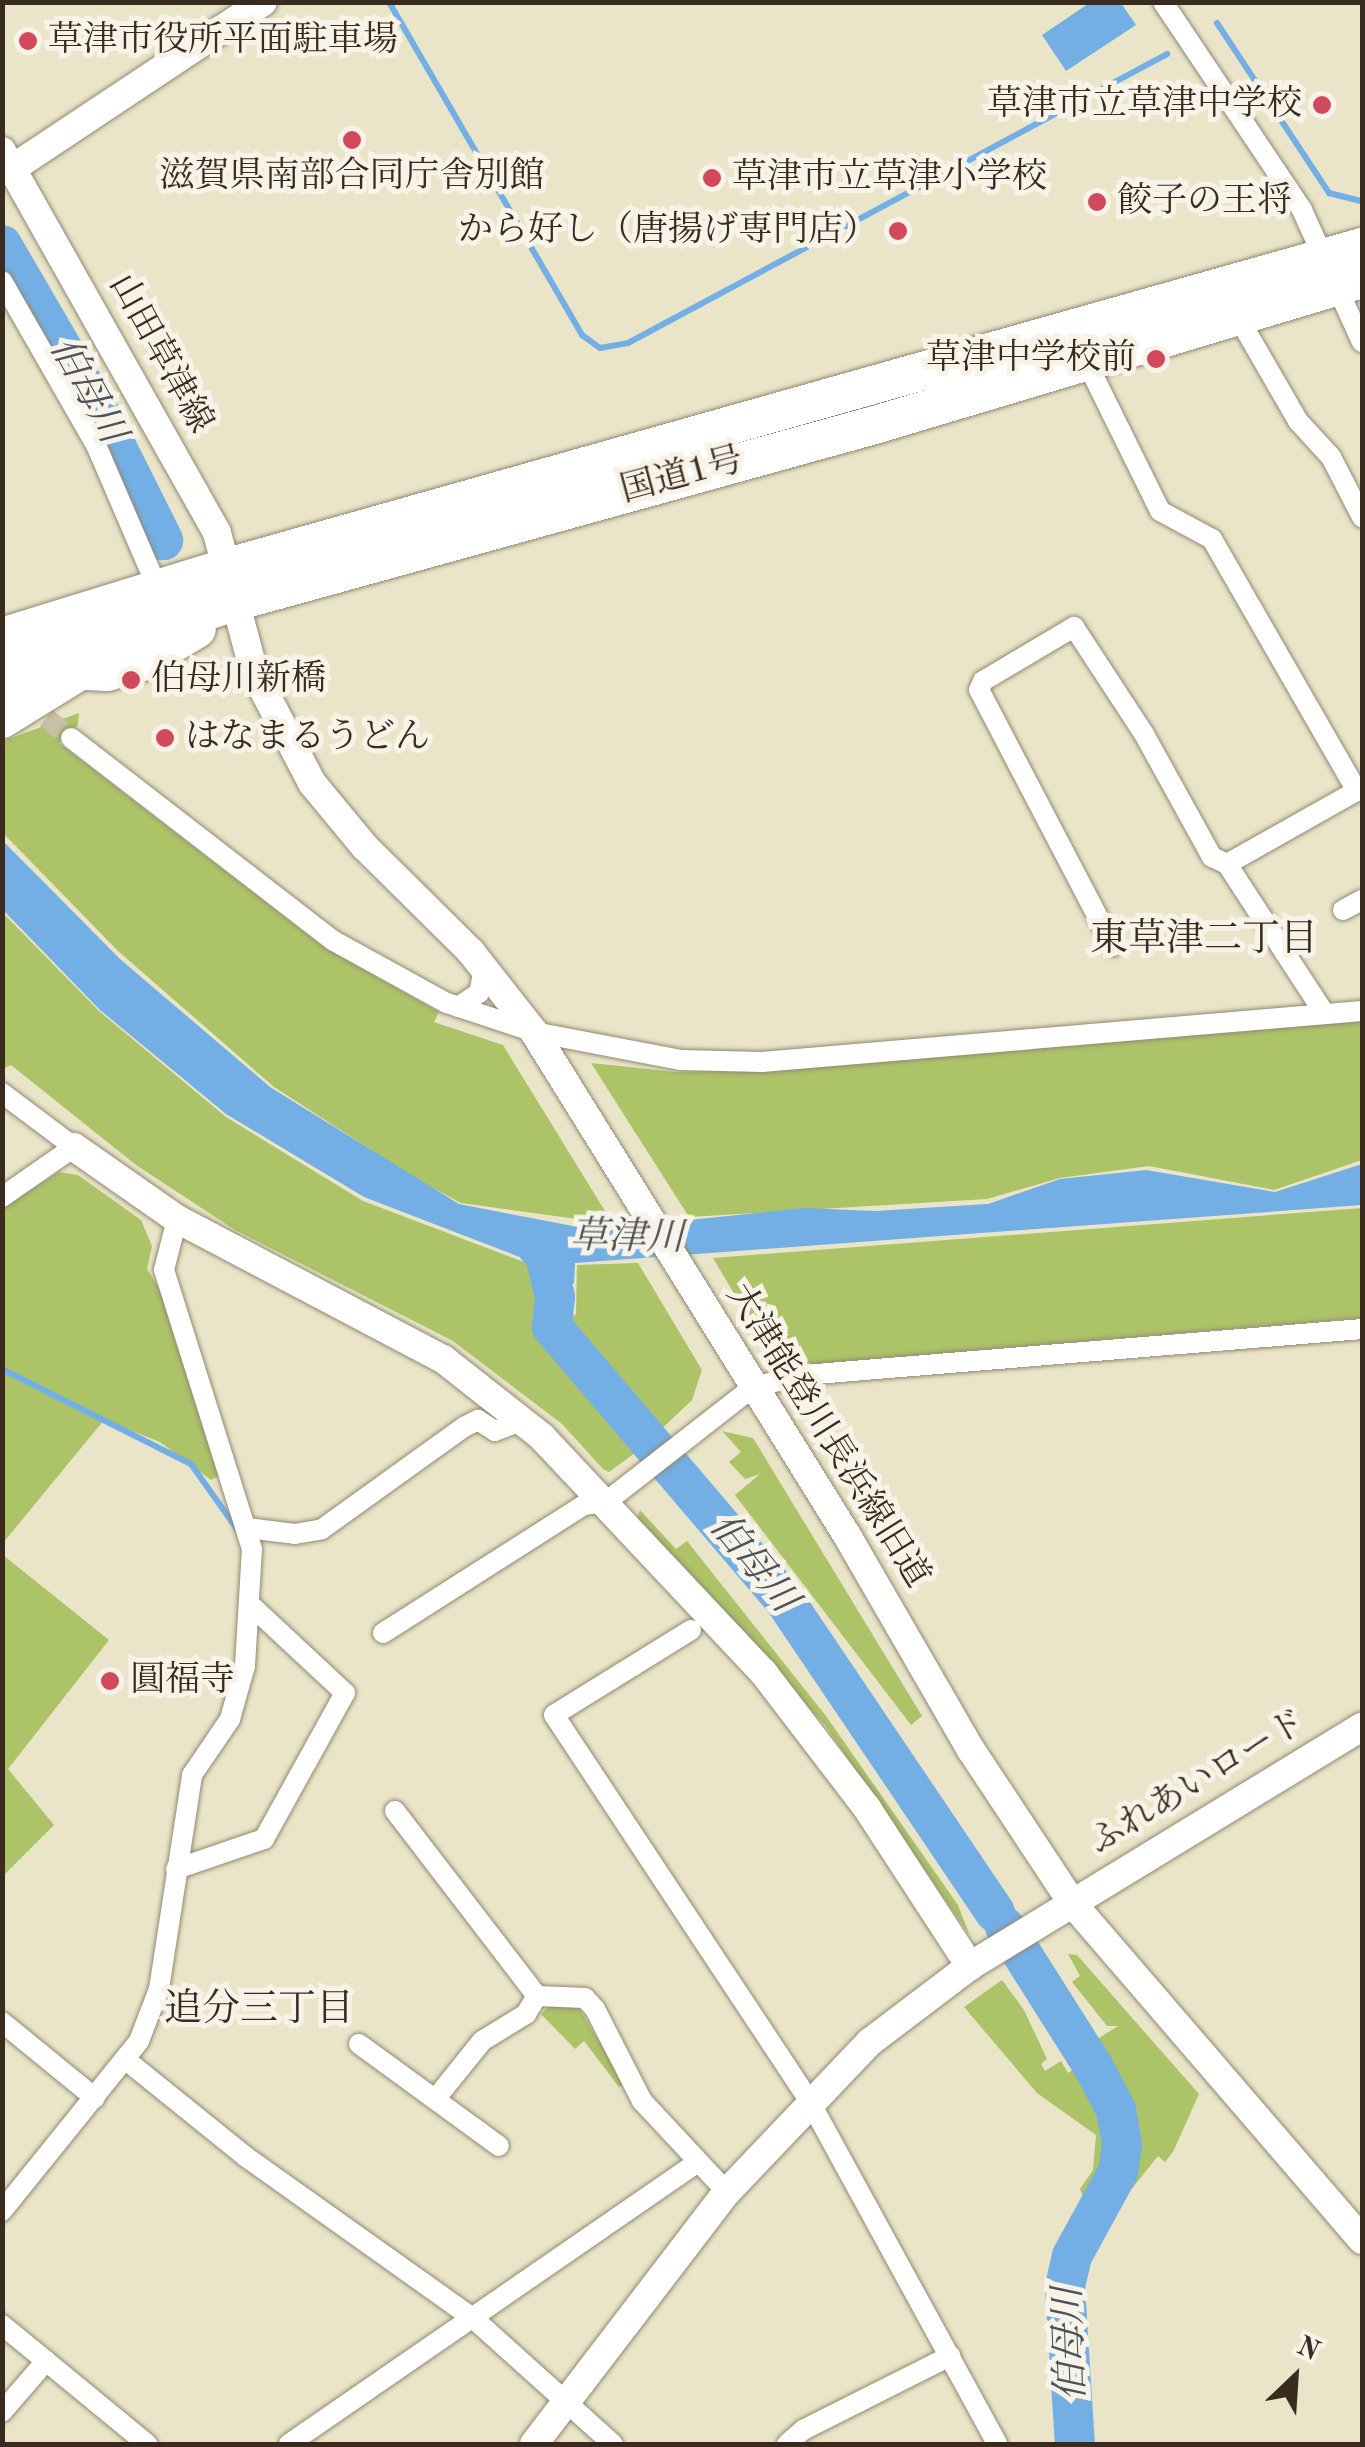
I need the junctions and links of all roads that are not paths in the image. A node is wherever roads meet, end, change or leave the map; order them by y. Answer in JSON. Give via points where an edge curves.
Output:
{"nodes":[{"id":1,"x":262,"y":2,"type":"edge"},
{"id":2,"x":1163,"y":2,"type":"edge"},
{"id":3,"x":8,"y":160,"type":"edge"},
{"id":4,"x":1362,"y":247,"type":"edge"},
{"id":5,"x":1341,"y":275,"type":"edge"},
{"id":6,"x":2,"y":282,"type":"edge"},
{"id":7,"x":1238,"y":317,"type":"junction"},
{"id":8,"x":1362,"y":342,"type":"edge"},
{"id":9,"x":1086,"y":361,"type":"junction"},
{"id":10,"x":1362,"y":517,"type":"edge"},
{"id":11,"x":232,"y":584,"type":"junction"},
{"id":12,"x":158,"y":589,"type":"junction"},
{"id":13,"x":2,"y":638,"type":"edge"},
{"id":14,"x":116,"y":640,"type":"junction"},
{"id":15,"x":13,"y":675,"type":"edge"},
{"id":16,"x":77,"y":675,"type":"junction"},
{"id":17,"x":2,"y":719,"type":"edge"},
{"id":18,"x":72,"y":738,"type":"tunnel mouth"},
{"id":19,"x":1360,"y":790,"type":"edge"},
{"id":20,"x":1227,"y":864,"type":"junction"},
{"id":21,"x":1362,"y":900,"type":"edge"},
{"id":22,"x":1342,"y":910,"type":"dead end"},
{"id":23,"x":1113,"y":946,"type":"dead end"},
{"id":24,"x":484,"y":969,"type":"junction"},
{"id":25,"x":458,"y":1007,"type":"junction"},
{"id":26,"x":1362,"y":1011,"type":"edge"},
{"id":27,"x":1324,"y":1013,"type":"junction"},
{"id":28,"x":534,"y":1032,"type":"junction"},
{"id":29,"x":2,"y":1093,"type":"edge"},
{"id":30,"x":74,"y":1147,"type":"junction"},
{"id":31,"x":2,"y":1197,"type":"edge"},
{"id":32,"x":177,"y":1220,"type":"junction"},
{"id":33,"x":1362,"y":1329,"type":"edge"},
{"id":34,"x":753,"y":1387,"type":"junction"},
{"id":35,"x":523,"y":1420,"type":"junction"},
{"id":36,"x":616,"y":1493,"type":"junction"},
{"id":37,"x":247,"y":1528,"type":"junction"},
{"id":38,"x":254,"y":1608,"type":"junction"},
{"id":39,"x":692,"y":1630,"type":"dead end"},
{"id":40,"x":383,"y":1633,"type":"dead end"},
{"id":41,"x":1362,"y":1727,"type":"edge"},
{"id":42,"x":395,"y":1811,"type":"dead end"},
{"id":43,"x":176,"y":1869,"type":"junction"},
{"id":44,"x":1073,"y":1904,"type":"junction"},
{"id":45,"x":977,"y":1962,"type":"junction"},
{"id":46,"x":538,"y":1996,"type":"junction"},
{"id":47,"x":2,"y":2022,"type":"edge"},
{"id":48,"x":359,"y":2044,"type":"dead end"},
{"id":49,"x":126,"y":2060,"type":"junction"},
{"id":50,"x":437,"y":2097,"type":"junction"},
{"id":51,"x":95,"y":2098,"type":"junction"},
{"id":52,"x":809,"y":2100,"type":"junction"},
{"id":53,"x":499,"y":2146,"type":"dead end"},
{"id":54,"x":696,"y":2162,"type":"junction"},
{"id":55,"x":727,"y":2192,"type":"junction"},
{"id":56,"x":2,"y":2211,"type":"edge"},
{"id":57,"x":1362,"y":2240,"type":"edge"},
{"id":58,"x":474,"y":2320,"type":"junction"},
{"id":59,"x":2,"y":2325,"type":"edge"},
{"id":60,"x":950,"y":2356,"type":"junction"},
{"id":61,"x":46,"y":2361,"type":"junction"},
{"id":62,"x":566,"y":2402,"type":"junction"},
{"id":63,"x":2,"y":2412,"type":"edge"},
{"id":64,"x":802,"y":2439,"type":"edge"},
{"id":65,"x":147,"y":2444,"type":"edge"},
{"id":66,"x":289,"y":2444,"type":"edge"},
{"id":67,"x":534,"y":2444,"type":"edge"},
{"id":68,"x":614,"y":2444,"type":"edge"},
{"id":69,"x":997,"y":2444,"type":"edge"}],
"edges":[{"from":1,"to":3,"type":"street"},
{"from":2,"to":5,"type":"street"},
{"from":3,"to":11,"type":"street","name":"山田草津線","via":[[218,533]]},
{"from":4,"to":5,"type":"highway","name":"国道1号"},
{"from":5,"to":7,"type":"highway","name":"国道1号"},
{"from":5,"to":8,"type":"street"},
{"from":5,"to":11,"type":"highway","name":"国道1号"},
{"from":6,"to":12,"type":"street","via":[[96,445]]},
{"from":7,"to":9,"type":"highway","name":"国道1号"},
{"from":7,"to":10,"type":"street","via":[[1298,421],[1331,456]]},
{"from":9,"to":11,"type":"highway","name":"国道1号"},
{"from":9,"to":19,"type":"street","via":[[1160,511],[1212,539]]},
{"from":11,"to":12,"type":"highway","name":"国道1号"},
{"from":11,"to":14,"type":"highway","name":"国道1号"},
{"from":11,"to":16,"type":"highway","via":[[139,663]]},
{"from":11,"to":24,"type":"street","name":"大津能登川長浜線旧道","via":[[254,672],[312,783]]},
{"from":12,"to":13,"type":"highway","name":"国道1号"},
{"from":14,"to":15,"type":"highway","name":"国道1号"},
{"from":14,"to":16,"type":"highway"},
{"from":15,"to":16,"type":"highway"},
{"from":16,"to":17,"type":"highway"},
{"from":18,"to":25,"type":"street","via":[[334,941]]},
{"from":19,"to":20,"type":"street"},
{"from":20,"to":23,"type":"street","via":[[1212,857],[1080,628],[982,681],[979,690]]},
{"from":20,"to":27,"type":"street"},
{"from":21,"to":22,"type":"street"},
{"from":24,"to":25,"type":"street","via":[[479,993]]},
{"from":24,"to":28,"type":"street","name":"大津能登川長浜線旧道"},
{"from":25,"to":28,"type":"street"},
{"from":26,"to":27,"type":"street"},
{"from":27,"to":28,"type":"street","via":[[762,1062],[682,1060]]},
{"from":28,"to":34,"type":"street","name":"大津能登川長浜線旧道"},
{"from":29,"to":30,"type":"street"},
{"from":30,"to":31,"type":"street"},
{"from":30,"to":32,"type":"street"},
{"from":32,"to":35,"type":"street","via":[[443,1359]]},
{"from":32,"to":37,"type":"street","via":[[164,1270]]},
{"from":33,"to":34,"type":"street","via":[[804,1375]]},
{"from":34,"to":36,"type":"street"},
{"from":34,"to":44,"type":"street","name":"大津能登川長浜線旧道","via":[[971,1750]]},
{"from":35,"to":36,"type":"street"},
{"from":35,"to":37,"type":"street","via":[[495,1430],[478,1420],[464,1427],[322,1529],[295,1534]]},
{"from":36,"to":40,"type":"street","via":[[584,1505]]},
{"from":36,"to":45,"type":"street","via":[[786,1701]]},
{"from":37,"to":38,"type":"street"},
{"from":38,"to":43,"type":"street","via":[[239,1697],[192,1775]]},
{"from":38,"to":43,"type":"street","via":[[344,1693],[264,1839]]},
{"from":39,"to":52,"type":"street","via":[[554,1715]]},
{"from":41,"to":44,"type":"street","name":"ふれあいロード"},
{"from":42,"to":46,"type":"street"},
{"from":43,"to":49,"type":"street","via":[[159,1989]]},
{"from":44,"to":45,"type":"street","name":"ふれあいロード"},
{"from":44,"to":57,"type":"street","name":"大津能登川長浜線旧道"},
{"from":45,"to":52,"type":"street","name":"ふれあいロード","via":[[870,2042]]},
{"from":46,"to":50,"type":"street","via":[[526,2014],[482,2042]]},
{"from":46,"to":54,"type":"street","via":[[584,1998],[642,2101]]},
{"from":47,"to":51,"type":"street"},
{"from":48,"to":50,"type":"street"},
{"from":49,"to":51,"type":"street"},
{"from":49,"to":58,"type":"street","via":[[246,2156]]},
{"from":50,"to":53,"type":"street"},
{"from":51,"to":56,"type":"street"},
{"from":52,"to":55,"type":"street","name":"ふれあいロード"},
{"from":52,"to":60,"type":"street"},
{"from":54,"to":55,"type":"street"},
{"from":54,"to":58,"type":"street"},
{"from":55,"to":62,"type":"street","name":"ふれあいロード"},
{"from":58,"to":62,"type":"street"},
{"from":58,"to":66,"type":"street"},
{"from":59,"to":61,"type":"street"},
{"from":60,"to":64,"type":"street"},
{"from":60,"to":69,"type":"street"},
{"from":61,"to":63,"type":"street"},
{"from":61,"to":65,"type":"street"},
{"from":62,"to":67,"type":"street","name":"ふれあいロード"},
{"from":62,"to":68,"type":"street"}]}
